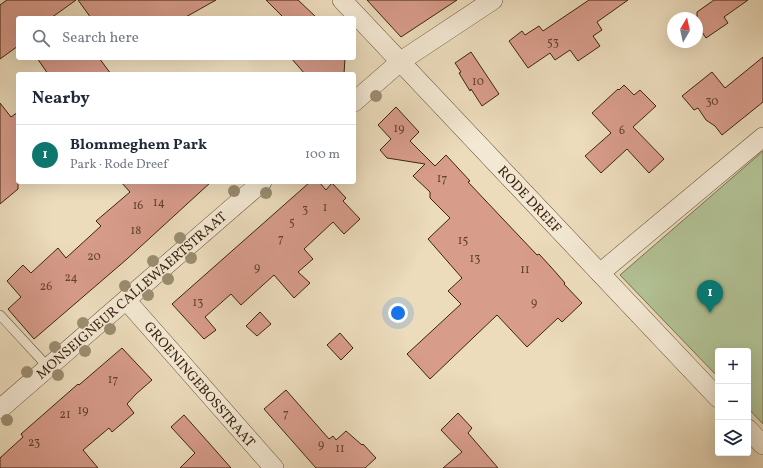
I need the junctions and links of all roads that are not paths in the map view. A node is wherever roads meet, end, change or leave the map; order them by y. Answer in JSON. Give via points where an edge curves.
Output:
{"nodes":[{"id":1,"x":342,"y":0,"type":"edge"},
{"id":2,"x":493,"y":0,"type":"edge"},
{"id":3,"x":401,"y":61,"type":"junction"},
{"id":4,"x":356,"y":100,"type":"edge"},
{"id":5,"x":763,"y":137,"type":"edge"},
{"id":6,"x":260,"y":184,"type":"edge"},
{"id":7,"x":600,"y":273,"type":"junction"},
{"id":8,"x":126,"y":300,"type":"junction"},
{"id":9,"x":0,"y":315,"type":"edge"},
{"id":10,"x":48,"y":367,"type":"junction"},
{"id":11,"x":715,"y":395,"type":"edge"},
{"id":12,"x":0,"y":409,"type":"edge"},
{"id":13,"x":751,"y":432,"type":"edge"},
{"id":14,"x":763,"y":445,"type":"edge"},
{"id":15,"x":274,"y":468,"type":"edge"}],
"edges":[{"from":1,"to":3,"type":"street","name":"RODE DREEF"},
{"from":2,"to":3,"type":"street"},
{"from":3,"to":4,"type":"street"},
{"from":3,"to":7,"type":"street","name":"RODE DREEF"},
{"from":5,"to":7,"type":"street"},
{"from":6,"to":8,"type":"street","name":"MONSEIGNEUR CALLEWAERTSTRAAT"},
{"from":7,"to":11,"type":"street","name":"RODE DREEF"},
{"from":8,"to":10,"type":"street","name":"MONSEIGNEUR CALLEWAERTSTRAAT"},
{"from":8,"to":15,"type":"street","name":"GROENINGEBOSSTRAAT"},
{"from":9,"to":10,"type":"lane"},
{"from":10,"to":12,"type":"street","name":"MONSEIGNEUR CALLEWAERTSTRAAT"},
{"from":13,"to":14,"type":"street"}]}
